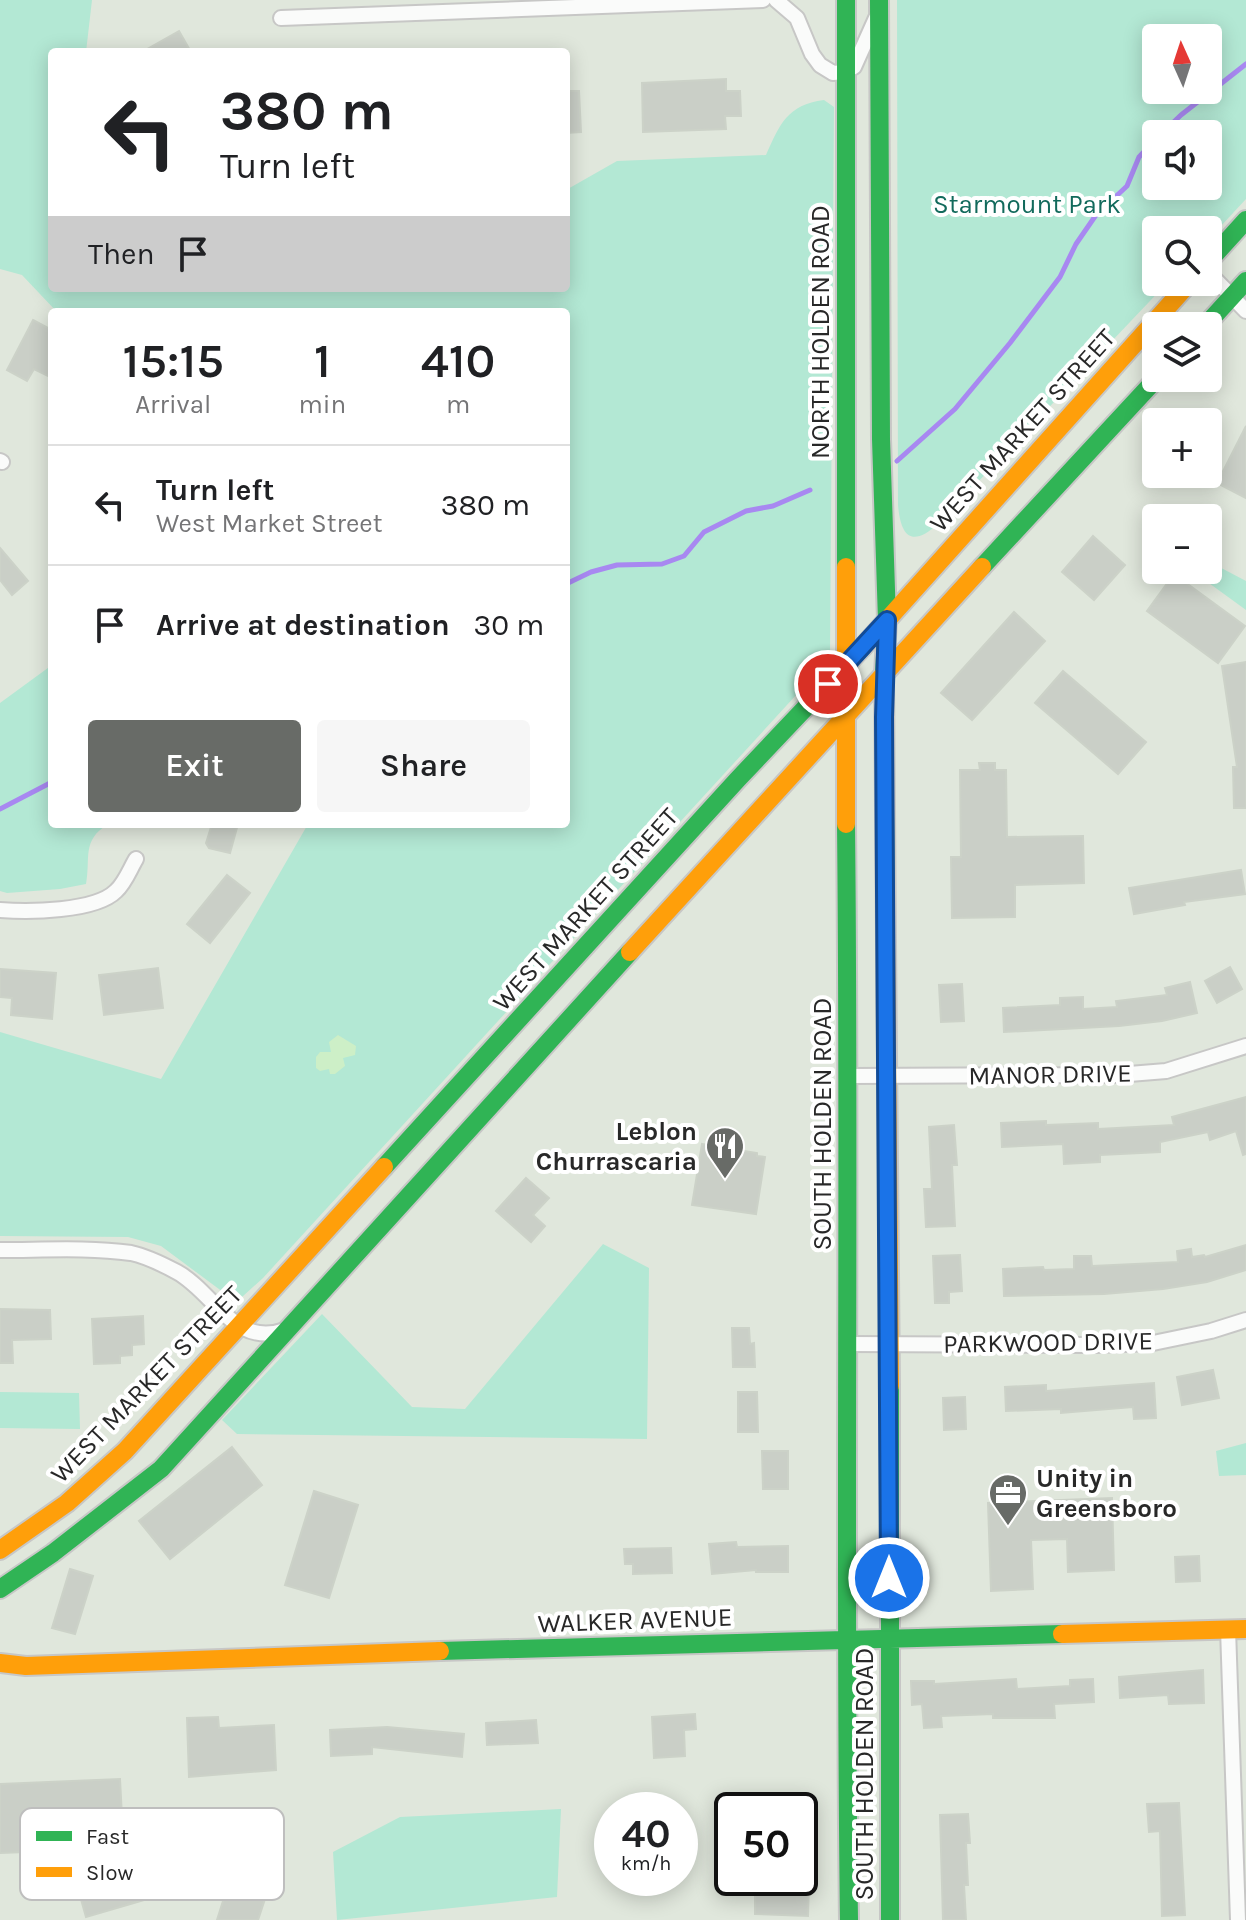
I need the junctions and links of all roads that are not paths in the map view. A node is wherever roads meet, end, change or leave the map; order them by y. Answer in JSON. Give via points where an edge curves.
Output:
{"nodes":[{"id":1,"x":763,"y":0,"type":"edge"},
{"id":2,"x":776,"y":0,"type":"edge"},
{"id":3,"x":846,"y":0,"type":"edge"},
{"id":4,"x":879,"y":7,"type":"edge"},
{"id":5,"x":281,"y":18,"type":"dead end"},
{"id":6,"x":845,"y":72,"type":"junction"},
{"id":7,"x":1246,"y":220,"type":"edge"},
{"id":8,"x":1222,"y":247,"type":"edge"},
{"id":9,"x":1246,"y":281,"type":"edge"},
{"id":10,"x":1222,"y":287,"type":"edge"},
{"id":11,"x":1177,"y":296,"type":"edge"},
{"id":12,"x":1232,"y":297,"type":"junction"},
{"id":13,"x":1246,"y":311,"type":"edge"},
{"id":14,"x":1218,"y":312,"type":"edge"},
{"id":15,"x":1144,"y":392,"type":"edge"},
{"id":16,"x":887,"y":620,"type":"junction"},
{"id":17,"x":848,"y":663,"type":"junction"},
{"id":18,"x":884,"y":674,"type":"junction"},
{"id":19,"x":846,"y":714,"type":"junction"},
{"id":20,"x":136,"y":859,"type":"dead end"},
{"id":21,"x":0,"y":910,"type":"edge"},
{"id":22,"x":1246,"y":1046,"type":"edge"},
{"id":23,"x":849,"y":1076,"type":"junction"},
{"id":24,"x":887,"y":1076,"type":"junction"},
{"id":25,"x":0,"y":1250,"type":"edge"},
{"id":26,"x":1246,"y":1320,"type":"edge"},
{"id":27,"x":237,"y":1327,"type":"junction"},
{"id":28,"x":290,"y":1328,"type":"junction"},
{"id":29,"x":847,"y":1344,"type":"junction"},
{"id":30,"x":890,"y":1344,"type":"junction"},
{"id":31,"x":0,"y":1550,"type":"edge"},
{"id":32,"x":0,"y":1589,"type":"edge"},
{"id":33,"x":1237,"y":1629,"type":"edge"},
{"id":34,"x":889,"y":1637,"type":"junction"},
{"id":35,"x":845,"y":1640,"type":"junction"},
{"id":36,"x":0,"y":1663,"type":"edge"},
{"id":37,"x":26,"y":1666,"type":"junction"},
{"id":38,"x":0,"y":1676,"type":"edge"},
{"id":39,"x":849,"y":1920,"type":"edge"},
{"id":40,"x":890,"y":1920,"type":"edge"},
{"id":41,"x":1238,"y":1920,"type":"edge"}],
"edges":[{"from":1,"to":5,"type":"street"},
{"from":2,"to":6,"type":"street","via":[[797,18],[820,65],[833,73]]},
{"from":3,"to":6,"type":"main road","name":"NORTH HOLDEN ROAD"},
{"from":4,"to":6,"type":"street","via":[[854,67]]},
{"from":4,"to":16,"type":"main road"},
{"from":6,"to":17,"type":"main road","name":"NORTH HOLDEN ROAD"},
{"from":7,"to":8,"type":"main road"},
{"from":9,"to":12,"type":"main road"},
{"from":10,"to":12,"type":"street"},
{"from":11,"to":16,"type":"main road","name":"WEST MARKET STREET"},
{"from":12,"to":13,"type":"street"},
{"from":12,"to":14,"type":"main road"},
{"from":15,"to":18,"type":"main road"},
{"from":16,"to":17,"type":"main road","name":"WEST MARKET STREET"},
{"from":16,"to":18,"type":"main road","name":"SOUTH HOLDEN ROAD"},
{"from":17,"to":19,"type":"main road","name":"SOUTH HOLDEN ROAD"},
{"from":17,"to":27,"type":"main road","name":"WEST MARKET STREET"},
{"from":18,"to":19,"type":"main road"},
{"from":18,"to":24,"type":"main road","name":"SOUTH HOLDEN ROAD"},
{"from":19,"to":23,"type":"main road","name":"SOUTH HOLDEN ROAD"},
{"from":19,"to":28,"type":"main road"},
{"from":20,"to":21,"type":"street","via":[[115,892],[78,907]]},
{"from":22,"to":24,"type":"street","name":"MANOR DRIVE","via":[[1166,1071]]},
{"from":23,"to":24,"type":"street","name":"MANOR DRIVE"},
{"from":23,"to":29,"type":"main road","name":"SOUTH HOLDEN ROAD"},
{"from":24,"to":30,"type":"main road","name":"SOUTH HOLDEN ROAD"},
{"from":25,"to":27,"type":"street","via":[[134,1254],[179,1273]]},
{"from":26,"to":30,"type":"street","name":"PARKWOOD DRIVE","via":[[1153,1343]]},
{"from":27,"to":28,"type":"street","via":[[257,1334]]},
{"from":27,"to":31,"type":"main road","name":"WEST MARKET STREET","via":[[125,1451],[67,1503]]},
{"from":28,"to":32,"type":"main road","via":[[161,1469]]},
{"from":29,"to":30,"type":"street","name":"PARKWOOD DRIVE"},
{"from":29,"to":35,"type":"main road","name":"SOUTH HOLDEN ROAD"},
{"from":30,"to":34,"type":"main road","name":"SOUTH HOLDEN ROAD"},
{"from":33,"to":34,"type":"main road","name":"WALKER AVENUE"},
{"from":33,"to":41,"type":"street"},
{"from":34,"to":35,"type":"main road","name":"WALKER AVENUE"},
{"from":34,"to":40,"type":"main road","name":"SOUTH HOLDEN ROAD"},
{"from":35,"to":37,"type":"main road","name":"WALKER AVENUE"},
{"from":35,"to":39,"type":"main road","name":"SOUTH HOLDEN ROAD"},
{"from":36,"to":37,"type":"main road","name":"WALKER AVENUE"},
{"from":37,"to":38,"type":"main road","name":"WALKER AVENUE"}]}
